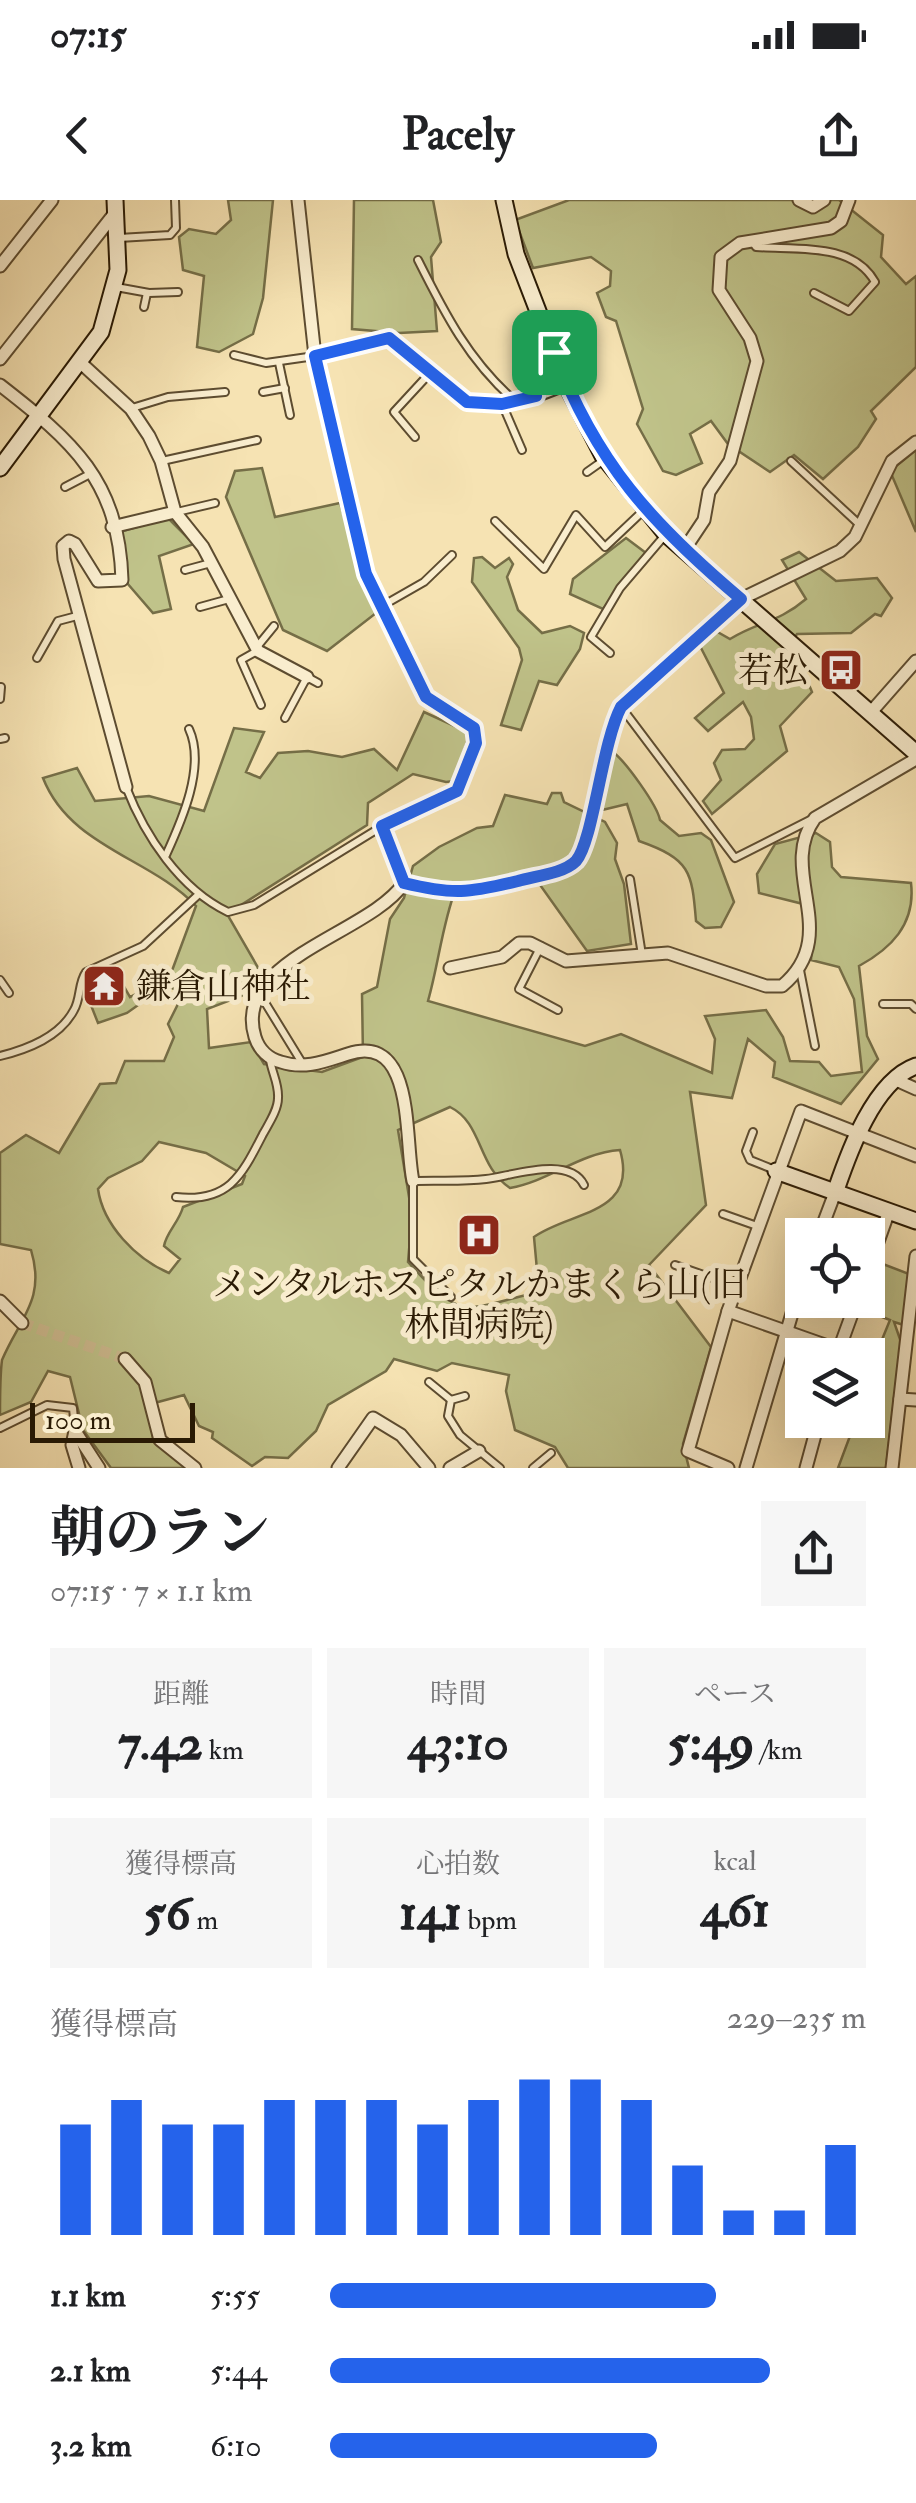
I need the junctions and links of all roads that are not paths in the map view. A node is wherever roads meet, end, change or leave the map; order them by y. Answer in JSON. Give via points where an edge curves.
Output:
{"nodes":[{"id":1,"x":52,"y":200,"type":"edge"},
{"id":2,"x":177,"y":200,"type":"edge"},
{"id":3,"x":298,"y":200,"type":"edge"},
{"id":4,"x":504,"y":200,"type":"edge"},
{"id":5,"x":799,"y":200,"type":"edge"},
{"id":6,"x":824,"y":200,"type":"edge"},
{"id":7,"x":849,"y":200,"type":"edge"},
{"id":8,"x":115,"y":206,"type":"edge"},
{"id":9,"x":118,"y":238,"type":"junction"},
{"id":10,"x":752,"y":242,"type":"junction"},
{"id":11,"x":418,"y":260,"type":"dead end"},
{"id":12,"x":0,"y":266,"type":"edge"},
{"id":13,"x":116,"y":287,"type":"junction"},
{"id":14,"x":147,"y":292,"type":"junction"},
{"id":15,"x":178,"y":292,"type":"dead end"},
{"id":16,"x":814,"y":293,"type":"dead end"},
{"id":17,"x":144,"y":307,"type":"dead end"},
{"id":18,"x":554,"y":352,"type":"junction"},
{"id":19,"x":234,"y":356,"type":"dead end"},
{"id":20,"x":315,"y":356,"type":"junction"},
{"id":21,"x":0,"y":358,"type":"edge"},
{"id":22,"x":279,"y":363,"type":"junction"},
{"id":23,"x":82,"y":364,"type":"junction"},
{"id":24,"x":430,"y":372,"type":"junction"},
{"id":25,"x":566,"y":384,"type":"junction"},
{"id":26,"x":0,"y":385,"type":"edge"},
{"id":27,"x":284,"y":388,"type":"junction"},
{"id":28,"x":225,"y":392,"type":"dead end"},
{"id":29,"x":263,"y":392,"type":"dead end"},
{"id":30,"x":536,"y":396,"type":"junction"},
{"id":31,"x":509,"y":403,"type":"junction"},
{"id":32,"x":130,"y":409,"type":"junction"},
{"id":33,"x":290,"y":415,"type":"dead end"},
{"id":34,"x":39,"y":416,"type":"junction"},
{"id":35,"x":414,"y":437,"type":"dead end"},
{"id":36,"x":257,"y":440,"type":"dead end"},
{"id":37,"x":916,"y":442,"type":"edge"},
{"id":38,"x":522,"y":450,"type":"dead end"},
{"id":39,"x":606,"y":459,"type":"junction"},
{"id":40,"x":161,"y":461,"type":"junction"},
{"id":41,"x":791,"y":461,"type":"dead end"},
{"id":42,"x":0,"y":468,"type":"edge"},
{"id":43,"x":93,"y":472,"type":"junction"},
{"id":44,"x":588,"y":472,"type":"dead end"},
{"id":45,"x":65,"y":488,"type":"dead end"},
{"id":46,"x":214,"y":503,"type":"dead end"},
{"id":47,"x":644,"y":509,"type":"junction"},
{"id":48,"x":176,"y":512,"type":"junction"},
{"id":49,"x":495,"y":520,"type":"dead end"},
{"id":50,"x":861,"y":526,"type":"junction"},
{"id":51,"x":112,"y":528,"type":"junction"},
{"id":52,"x":666,"y":534,"type":"junction"},
{"id":53,"x":684,"y":550,"type":"junction"},
{"id":54,"x":452,"y":555,"type":"dead end"},
{"id":55,"x":211,"y":563,"type":"junction"},
{"id":56,"x":185,"y":570,"type":"dead end"},
{"id":57,"x":229,"y":599,"type":"junction"},
{"id":58,"x":741,"y":599,"type":"junction"},
{"id":59,"x":382,"y":606,"type":"junction"},
{"id":60,"x":200,"y":607,"type":"dead end"},
{"id":61,"x":77,"y":616,"type":"junction"},
{"id":62,"x":274,"y":626,"type":"dead end"},
{"id":63,"x":257,"y":649,"type":"junction"},
{"id":64,"x":610,"y":653,"type":"dead end"},
{"id":65,"x":36,"y":658,"type":"dead end"},
{"id":66,"x":916,"y":662,"type":"edge"},
{"id":67,"x":312,"y":680,"type":"joint"},
{"id":68,"x":1,"y":688,"type":"edge"},
{"id":69,"x":0,"y":699,"type":"edge"},
{"id":70,"x":260,"y":705,"type":"dead end"},
{"id":71,"x":621,"y":707,"type":"junction"},
{"id":72,"x":872,"y":711,"type":"junction"},
{"id":73,"x":285,"y":718,"type":"dead end"},
{"id":74,"x":189,"y":730,"type":"dead end"},
{"id":75,"x":916,"y":756,"type":"edge"},
{"id":76,"x":126,"y":787,"type":"joint"},
{"id":77,"x":815,"y":818,"type":"junction"},
{"id":78,"x":382,"y":826,"type":"junction"},
{"id":79,"x":165,"y":856,"type":"junction"},
{"id":80,"x":630,"y":879,"type":"dead end"},
{"id":81,"x":404,"y":883,"type":"junction"},
{"id":82,"x":198,"y":895,"type":"junction"},
{"id":83,"x":541,"y":945,"type":"junction"},
{"id":84,"x":643,"y":956,"type":"junction"},
{"id":85,"x":799,"y":964,"type":"junction"},
{"id":86,"x":450,"y":968,"type":"dead end"},
{"id":87,"x":0,"y":980,"type":"edge"},
{"id":88,"x":258,"y":990,"type":"junction"},
{"id":89,"x":893,"y":990,"type":"dead end"},
{"id":90,"x":8,"y":993,"type":"dead end"},
{"id":91,"x":883,"y":1004,"type":"dead end"},
{"id":92,"x":894,"y":1004,"type":"junction"},
{"id":93,"x":916,"y":1009,"type":"edge"},
{"id":94,"x":558,"y":1010,"type":"dead end"},
{"id":95,"x":815,"y":1046,"type":"dead end"},
{"id":96,"x":0,"y":1056,"type":"edge"},
{"id":97,"x":270,"y":1058,"type":"junction"},
{"id":98,"x":304,"y":1066,"type":"junction"},
{"id":99,"x":916,"y":1066,"type":"edge"},
{"id":100,"x":896,"y":1080,"type":"junction"},
{"id":101,"x":916,"y":1089,"type":"edge"},
{"id":102,"x":856,"y":1130,"type":"junction"},
{"id":103,"x":753,"y":1132,"type":"dead end"},
{"id":104,"x":916,"y":1156,"type":"edge"},
{"id":105,"x":776,"y":1171,"type":"junction"},
{"id":106,"x":413,"y":1181,"type":"junction"},
{"id":107,"x":584,"y":1185,"type":"dead end"},
{"id":108,"x":836,"y":1190,"type":"junction"},
{"id":109,"x":176,"y":1197,"type":"dead end"},
{"id":110,"x":889,"y":1211,"type":"junction"},
{"id":111,"x":723,"y":1214,"type":"dead end"},
{"id":112,"x":825,"y":1218,"type":"edge"},
{"id":113,"x":916,"y":1221,"type":"edge"},
{"id":114,"x":885,"y":1222,"type":"edge"},
{"id":115,"x":757,"y":1226,"type":"junction"},
{"id":116,"x":916,"y":1256,"type":"edge"},
{"id":117,"x":675,"y":1265,"type":"dead end"},
{"id":118,"x":704,"y":1266,"type":"dead end"},
{"id":119,"x":702,"y":1274,"type":"junction"},
{"id":120,"x":736,"y":1287,"type":"junction"},
{"id":121,"x":450,"y":1297,"type":"dead end"},
{"id":122,"x":0,"y":1301,"type":"edge"},
{"id":123,"x":728,"y":1311,"type":"junction"},
{"id":124,"x":788,"y":1318,"type":"edge"},
{"id":125,"x":22,"y":1323,"type":"tunnel mouth"},
{"id":126,"x":784,"y":1330,"type":"junction"},
{"id":127,"x":804,"y":1338,"type":"edge"},
{"id":128,"x":126,"y":1359,"type":"tunnel mouth"},
{"id":129,"x":429,"y":1382,"type":"dead end"},
{"id":130,"x":466,"y":1396,"type":"dead end"},
{"id":131,"x":900,"y":1398,"type":"junction"},
{"id":132,"x":451,"y":1400,"type":"junction"},
{"id":133,"x":916,"y":1400,"type":"edge"},
{"id":134,"x":0,"y":1428,"type":"edge"},
{"id":135,"x":75,"y":1431,"type":"junction"},
{"id":136,"x":814,"y":1438,"type":"edge"},
{"id":137,"x":480,"y":1451,"type":"junction"},
{"id":138,"x":551,"y":1453,"type":"dead end"},
{"id":139,"x":699,"y":1464,"type":"edge"},
{"id":140,"x":344,"y":1466,"type":"edge"},
{"id":141,"x":79,"y":1468,"type":"edge"},
{"id":142,"x":99,"y":1468,"type":"edge"},
{"id":143,"x":195,"y":1468,"type":"edge"},
{"id":144,"x":429,"y":1468,"type":"edge"},
{"id":145,"x":450,"y":1468,"type":"edge"},
{"id":146,"x":500,"y":1468,"type":"edge"},
{"id":147,"x":533,"y":1468,"type":"edge"},
{"id":148,"x":728,"y":1468,"type":"edge"},
{"id":149,"x":746,"y":1468,"type":"edge"},
{"id":150,"x":806,"y":1468,"type":"edge"},
{"id":151,"x":892,"y":1468,"type":"edge"}],
"edges":[{"from":1,"to":12,"type":"street"},
{"from":2,"to":9,"type":"lane","via":[[170,235]]},
{"from":3,"to":20,"type":"street"},
{"from":4,"to":18,"type":"street","via":[[516,254]]},
{"from":5,"to":6,"type":"street","via":[[814,207]]},
{"from":7,"to":10,"type":"street","via":[[831,228]]},
{"from":8,"to":9,"type":"street"},
{"from":8,"to":21,"type":"street"},
{"from":9,"to":13,"type":"street"},
{"from":10,"to":16,"type":"lane","via":[[848,255],[875,282],[849,311]]},
{"from":10,"to":53,"type":"street","via":[[728,249],[717,267],[718,290],[757,361],[752,387],[730,460]]},
{"from":11,"to":31,"type":"lane","via":[[453,330]]},
{"from":13,"to":14,"type":"lane"},
{"from":13,"to":23,"type":"street"},
{"from":14,"to":15,"type":"lane"},
{"from":14,"to":17,"type":"lane"},
{"from":18,"to":25,"type":"street"},
{"from":18,"to":30,"type":"lane","via":[[534,375]]},
{"from":19,"to":22,"type":"lane"},
{"from":20,"to":22,"type":"lane"},
{"from":20,"to":24,"type":"street","via":[[389,338]]},
{"from":20,"to":59,"type":"street","via":[[350,521]]},
{"from":22,"to":27,"type":"lane"},
{"from":23,"to":32,"type":"street"},
{"from":23,"to":34,"type":"street"},
{"from":24,"to":31,"type":"street","via":[[467,402]]},
{"from":24,"to":35,"type":"lane","via":[[394,412]]},
{"from":25,"to":30,"type":"street"},
{"from":25,"to":39,"type":"street"},
{"from":26,"to":34,"type":"street"},
{"from":27,"to":29,"type":"lane"},
{"from":27,"to":33,"type":"lane"},
{"from":28,"to":32,"type":"lane"},
{"from":30,"to":31,"type":"street"},
{"from":31,"to":38,"type":"lane"},
{"from":32,"to":40,"type":"street"},
{"from":34,"to":42,"type":"street"},
{"from":34,"to":43,"type":"street"},
{"from":36,"to":40,"type":"lane"},
{"from":37,"to":50,"type":"street","via":[[878,481]]},
{"from":39,"to":44,"type":"lane"},
{"from":39,"to":47,"type":"street"},
{"from":40,"to":48,"type":"street"},
{"from":41,"to":50,"type":"lane"},
{"from":43,"to":45,"type":"lane"},
{"from":43,"to":51,"type":"street"},
{"from":46,"to":48,"type":"lane"},
{"from":47,"to":49,"type":"lane","via":[[606,547],[576,515],[544,569]]},
{"from":47,"to":52,"type":"street"},
{"from":48,"to":51,"type":"street"},
{"from":48,"to":55,"type":"street"},
{"from":50,"to":58,"type":"street","via":[[856,538],[820,564]]},
{"from":51,"to":61,"type":"street","via":[[119,582],[98,581],[76,544],[63,546]]},
{"from":52,"to":53,"type":"street"},
{"from":52,"to":64,"type":"lane","via":[[620,588],[591,637]]},
{"from":53,"to":58,"type":"street"},
{"from":54,"to":59,"type":"lane"},
{"from":55,"to":56,"type":"lane"},
{"from":55,"to":57,"type":"street"},
{"from":57,"to":60,"type":"lane"},
{"from":57,"to":63,"type":"street"},
{"from":58,"to":71,"type":"street"},
{"from":58,"to":72,"type":"street"},
{"from":59,"to":78,"type":"street","via":[[426,697],[470,724],[476,735],[457,791]]},
{"from":61,"to":65,"type":"lane","via":[[58,621]]},
{"from":61,"to":76,"type":"street"},
{"from":62,"to":63,"type":"lane"},
{"from":63,"to":67,"type":"street"},
{"from":63,"to":70,"type":"lane","via":[[241,660]]},
{"from":66,"to":72,"type":"street"},
{"from":67,"to":73,"type":"lane"},
{"from":68,"to":69,"type":"lane"},
{"from":71,"to":77,"type":"lane","via":[[735,858]]},
{"from":71,"to":81,"type":"street","via":[[608,730],[576,861],[458,894]]},
{"from":72,"to":75,"type":"street"},
{"from":74,"to":79,"type":"lane","via":[[196,764]]},
{"from":75,"to":77,"type":"street"},
{"from":76,"to":79,"type":"lane"},
{"from":77,"to":85,"type":"street","via":[[799,852],[812,924]]},
{"from":78,"to":81,"type":"street"},
{"from":78,"to":82,"type":"lane","via":[[254,904],[228,912]]},
{"from":79,"to":82,"type":"lane"},
{"from":80,"to":84,"type":"lane"},
{"from":81,"to":88,"type":"street"},
{"from":82,"to":96,"type":"lane","via":[[143,946],[86,972],[62,1028]]},
{"from":83,"to":84,"type":"street","via":[[566,961]]},
{"from":83,"to":86,"type":"street","via":[[519,943],[502,956]]},
{"from":83,"to":94,"type":"lane","via":[[519,989]]},
{"from":84,"to":85,"type":"street","via":[[668,953],[774,987]]},
{"from":85,"to":95,"type":"lane"},
{"from":87,"to":90,"type":"lane"},
{"from":88,"to":97,"type":"street","via":[[253,1028]]},
{"from":88,"to":98,"type":"lane"},
{"from":89,"to":92,"type":"lane"},
{"from":91,"to":92,"type":"lane"},
{"from":92,"to":93,"type":"lane"},
{"from":97,"to":98,"type":"street"},
{"from":97,"to":109,"type":"lane","via":[[278,1103],[250,1164],[213,1194]]},
{"from":98,"to":106,"type":"street","via":[[361,1050],[393,1066],[402,1082]]},
{"from":99,"to":100,"type":"street"},
{"from":100,"to":101,"type":"street"},
{"from":100,"to":102,"type":"street"},
{"from":102,"to":104,"type":"street"},
{"from":102,"to":105,"type":"street","via":[[801,1111]]},
{"from":102,"to":108,"type":"street"},
{"from":103,"to":105,"type":"lane","via":[[750,1160]]},
{"from":105,"to":108,"type":"street"},
{"from":105,"to":115,"type":"street"},
{"from":106,"to":107,"type":"lane","via":[[552,1170],[574,1173]]},
{"from":106,"to":121,"type":"lane","via":[[413,1259]]},
{"from":108,"to":110,"type":"street"},
{"from":108,"to":112,"type":"street"},
{"from":110,"to":113,"type":"street"},
{"from":110,"to":114,"type":"street"},
{"from":111,"to":115,"type":"lane"},
{"from":115,"to":120,"type":"street"},
{"from":116,"to":131,"type":"street"},
{"from":117,"to":119,"type":"lane"},
{"from":118,"to":119,"type":"lane"},
{"from":119,"to":120,"type":"lane"},
{"from":120,"to":123,"type":"street"},
{"from":122,"to":125,"type":"street"},
{"from":123,"to":126,"type":"street"},
{"from":123,"to":139,"type":"street","via":[[688,1451]]},
{"from":124,"to":126,"type":"street"},
{"from":126,"to":127,"type":"street"},
{"from":126,"to":149,"type":"street"},
{"from":128,"to":143,"type":"street","via":[[145,1382],[160,1440]]},
{"from":129,"to":132,"type":"lane"},
{"from":130,"to":132,"type":"lane"},
{"from":131,"to":133,"type":"street"},
{"from":131,"to":151,"type":"street"},
{"from":132,"to":137,"type":"lane","via":[[448,1416]]},
{"from":134,"to":135,"type":"lane","via":[[47,1405],[72,1408]]},
{"from":135,"to":141,"type":"street"},
{"from":135,"to":142,"type":"street"},
{"from":136,"to":150,"type":"street"},
{"from":137,"to":145,"type":"street"},
{"from":137,"to":146,"type":"lane"},
{"from":138,"to":147,"type":"lane"},
{"from":139,"to":148,"type":"street"},
{"from":140,"to":144,"type":"street","via":[[372,1418],[401,1435]]}]}
